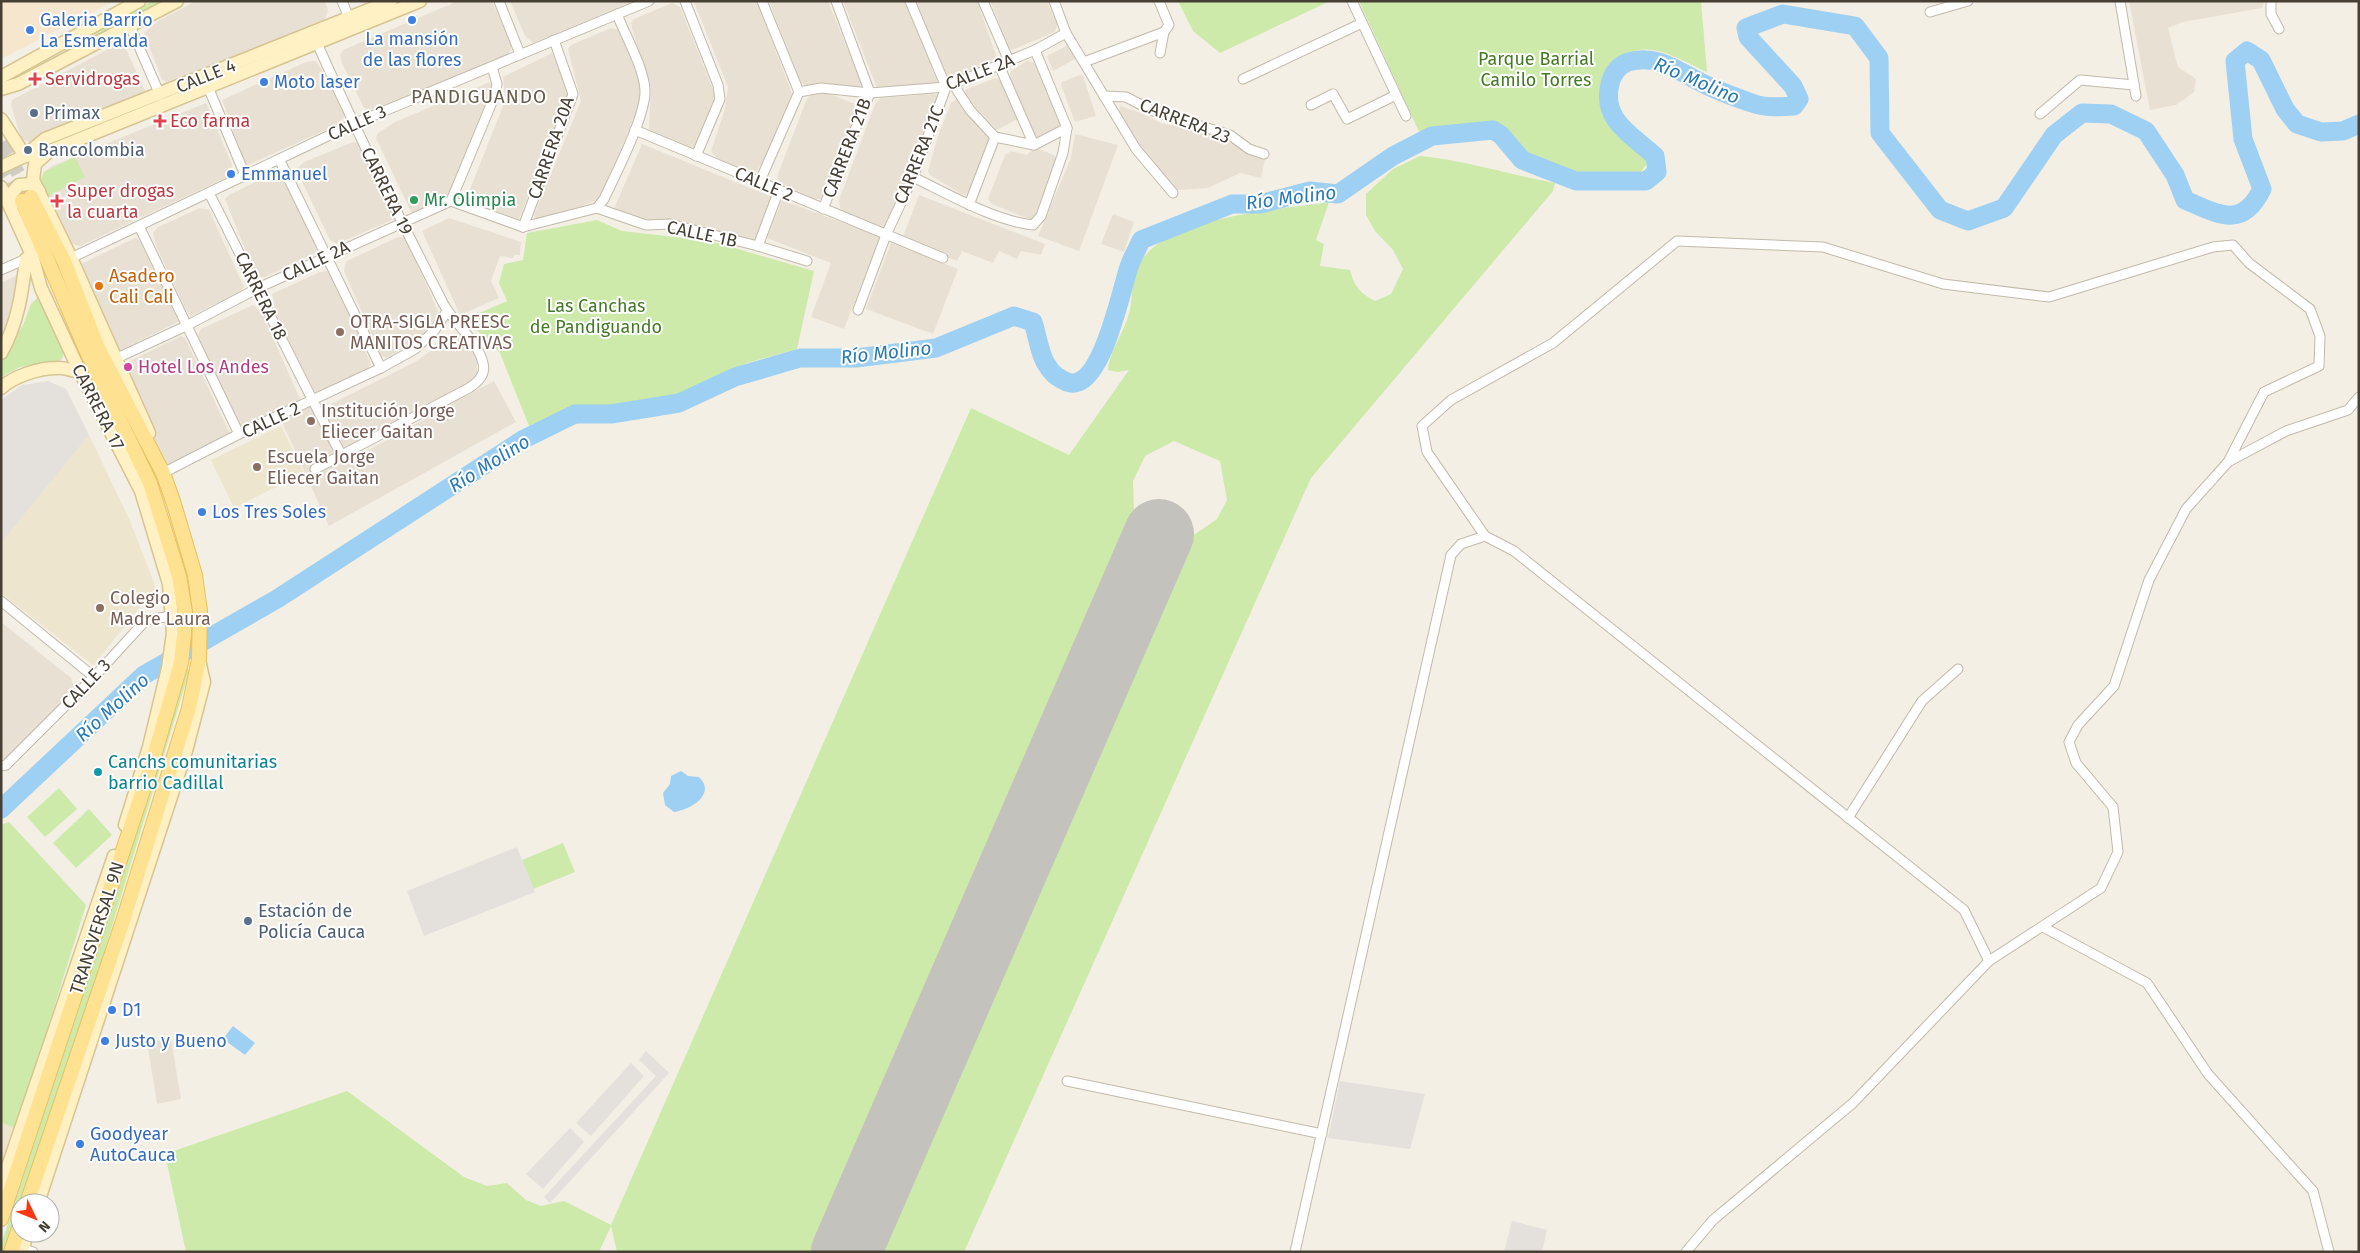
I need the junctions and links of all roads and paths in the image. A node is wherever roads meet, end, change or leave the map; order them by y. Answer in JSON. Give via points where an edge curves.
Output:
{"nodes":[{"id":1,"x":138,"y":1,"type":"edge"},
{"id":2,"x":177,"y":1,"type":"edge"},
{"id":3,"x":342,"y":1,"type":"edge"},
{"id":4,"x":391,"y":1,"type":"edge"},
{"id":5,"x":420,"y":1,"type":"edge"},
{"id":6,"x":499,"y":1,"type":"edge"},
{"id":7,"x":649,"y":1,"type":"edge"},
{"id":8,"x":684,"y":1,"type":"edge"},
{"id":9,"x":762,"y":1,"type":"edge"},
{"id":10,"x":836,"y":1,"type":"edge"},
{"id":11,"x":910,"y":1,"type":"edge"},
{"id":12,"x":983,"y":1,"type":"edge"},
{"id":13,"x":1054,"y":1,"type":"edge"},
{"id":14,"x":1159,"y":1,"type":"edge"},
{"id":15,"x":1352,"y":1,"type":"edge"},
{"id":16,"x":1968,"y":1,"type":"edge"},
{"id":17,"x":2120,"y":1,"type":"edge"},
{"id":18,"x":2271,"y":1,"type":"edge"},
{"id":19,"x":124,"y":5,"type":"edge"},
{"id":20,"x":1930,"y":12,"type":"dead end"},
{"id":21,"x":617,"y":14,"type":"junction"},
{"id":22,"x":349,"y":18,"type":"junction"},
{"id":23,"x":1362,"y":23,"type":"junction"},
{"id":24,"x":130,"y":26,"type":"junction"},
{"id":25,"x":2279,"y":29,"type":"dead end"},
{"id":26,"x":1164,"y":32,"type":"junction"},
{"id":27,"x":1066,"y":33,"type":"junction"},
{"id":28,"x":554,"y":40,"type":"junction"},
{"id":29,"x":317,"y":43,"type":"junction"},
{"id":30,"x":1035,"y":50,"type":"junction"},
{"id":31,"x":1160,"y":53,"type":"dead end"},
{"id":32,"x":520,"y":54,"type":"junction"},
{"id":33,"x":1009,"y":61,"type":"junction"},
{"id":34,"x":1084,"y":62,"type":"junction"},
{"id":35,"x":998,"y":65,"type":"junction"},
{"id":36,"x":492,"y":66,"type":"junction"},
{"id":37,"x":1,"y":77,"type":"edge"},
{"id":38,"x":1243,"y":79,"type":"dead end"},
{"id":39,"x":2134,"y":84,"type":"junction"},
{"id":40,"x":949,"y":86,"type":"junction"},
{"id":41,"x":208,"y":87,"type":"junction"},
{"id":42,"x":1,"y":89,"type":"edge"},
{"id":43,"x":799,"y":92,"type":"junction"},
{"id":44,"x":870,"y":93,"type":"junction"},
{"id":45,"x":160,"y":95,"type":"junction"},
{"id":46,"x":1396,"y":95,"type":"junction"},
{"id":47,"x":1104,"y":96,"type":"junction"},
{"id":48,"x":2136,"y":96,"type":"dead end"},
{"id":49,"x":1311,"y":105,"type":"dead end"},
{"id":50,"x":2040,"y":114,"type":"dead end"},
{"id":51,"x":1406,"y":116,"type":"dead end"},
{"id":52,"x":1,"y":119,"type":"edge"},
{"id":53,"x":353,"y":124,"type":"junction"},
{"id":54,"x":1067,"y":128,"type":"junction"},
{"id":55,"x":635,"y":130,"type":"junction"},
{"id":56,"x":995,"y":137,"type":"junction"},
{"id":57,"x":1034,"y":145,"type":"junction"},
{"id":58,"x":50,"y":151,"type":"junction"},
{"id":59,"x":1264,"y":154,"type":"dead end"},
{"id":60,"x":25,"y":156,"type":"junction"},
{"id":61,"x":696,"y":156,"type":"junction"},
{"id":62,"x":279,"y":159,"type":"junction"},
{"id":63,"x":1,"y":167,"type":"edge"},
{"id":64,"x":244,"y":175,"type":"junction"},
{"id":65,"x":913,"y":177,"type":"junction"},
{"id":66,"x":760,"y":181,"type":"junction"},
{"id":67,"x":1,"y":187,"type":"edge"},
{"id":68,"x":779,"y":190,"type":"junction"},
{"id":69,"x":209,"y":193,"type":"junction"},
{"id":70,"x":1173,"y":193,"type":"dead end"},
{"id":71,"x":26,"y":199,"type":"junction"},
{"id":72,"x":451,"y":201,"type":"junction"},
{"id":73,"x":969,"y":205,"type":"junction"},
{"id":74,"x":597,"y":208,"type":"junction"},
{"id":75,"x":823,"y":209,"type":"junction"},
{"id":76,"x":402,"y":223,"type":"junction"},
{"id":77,"x":139,"y":226,"type":"junction"},
{"id":78,"x":523,"y":227,"type":"junction"},
{"id":79,"x":886,"y":235,"type":"junction"},
{"id":80,"x":758,"y":246,"type":"junction"},
{"id":81,"x":327,"y":256,"type":"junction"},
{"id":82,"x":29,"y":257,"type":"junction"},
{"id":83,"x":71,"y":258,"type":"junction"},
{"id":84,"x":943,"y":258,"type":"dead end"},
{"id":85,"x":808,"y":261,"type":"dead end"},
{"id":86,"x":1,"y":270,"type":"edge"},
{"id":87,"x":258,"y":288,"type":"junction"},
{"id":88,"x":858,"y":310,"type":"dead end"},
{"id":89,"x":447,"y":311,"type":"junction"},
{"id":90,"x":186,"y":326,"type":"junction"},
{"id":91,"x":1,"y":353,"type":"edge"},
{"id":92,"x":115,"y":358,"type":"junction"},
{"id":93,"x":381,"y":368,"type":"junction"},
{"id":94,"x":80,"y":372,"type":"junction"},
{"id":95,"x":1,"y":388,"type":"edge"},
{"id":96,"x":2359,"y":397,"type":"edge"},
{"id":97,"x":311,"y":401,"type":"junction"},
{"id":98,"x":238,"y":434,"type":"junction"},
{"id":99,"x":342,"y":456,"type":"junction"},
{"id":100,"x":2228,"y":462,"type":"junction"},
{"id":101,"x":315,"y":469,"type":"dead end"},
{"id":102,"x":163,"y":473,"type":"junction"},
{"id":103,"x":1485,"y":536,"type":"junction"},
{"id":104,"x":1,"y":601,"type":"edge"},
{"id":105,"x":172,"y":616,"type":"junction"},
{"id":106,"x":200,"y":627,"type":"joint"},
{"id":107,"x":179,"y":634,"type":"junction"},
{"id":108,"x":199,"y":660,"type":"junction"},
{"id":109,"x":174,"y":666,"type":"junction"},
{"id":110,"x":1958,"y":669,"type":"dead end"},
{"id":111,"x":94,"y":677,"type":"junction"},
{"id":112,"x":3,"y":764,"type":"edge"},
{"id":113,"x":135,"y":814,"type":"junction"},
{"id":114,"x":1848,"y":818,"type":"junction"},
{"id":115,"x":123,"y":830,"type":"junction"},
{"id":116,"x":2043,"y":927,"type":"junction"},
{"id":117,"x":1989,"y":961,"type":"junction"},
{"id":118,"x":1067,"y":1081,"type":"dead end"},
{"id":119,"x":1322,"y":1134,"type":"junction"},
{"id":120,"x":1,"y":1187,"type":"edge"},
{"id":121,"x":31,"y":1193,"type":"edge"},
{"id":122,"x":41,"y":1193,"type":"edge"},
{"id":123,"x":1,"y":1219,"type":"edge"},
{"id":124,"x":1295,"y":1252,"type":"edge"},
{"id":125,"x":1686,"y":1252,"type":"edge"},
{"id":126,"x":2329,"y":1252,"type":"edge"}],
"edges":[{"from":1,"to":19,"type":"main road"},
{"from":2,"to":24,"type":"main road"},
{"from":3,"to":22,"type":"street"},
{"from":4,"to":22,"type":"main road","name":"CALLE 4"},
{"from":5,"to":29,"type":"main road","name":"CALLE 4"},
{"from":6,"to":32,"type":"street"},
{"from":7,"to":21,"type":"street","name":"CALLE 3"},
{"from":8,"to":61,"type":"street","via":[[718,85],[720,99]]},
{"from":9,"to":43,"type":"street"},
{"from":10,"to":44,"type":"street","name":"CARRERA 21B"},
{"from":11,"to":40,"type":"street","name":"CARRERA 21C"},
{"from":12,"to":33,"type":"street"},
{"from":13,"to":27,"type":"street","name":"CARRERA 23"},
{"from":14,"to":26,"type":"street","via":[[1169,25]]},
{"from":15,"to":23,"type":"street"},
{"from":16,"to":20,"type":"street"},
{"from":17,"to":39,"type":"street"},
{"from":18,"to":25,"type":"street","via":[[2271,14]]},
{"from":19,"to":37,"type":"main road"},
{"from":21,"to":28,"type":"street","name":"CALLE 3"},
{"from":21,"to":55,"type":"street","via":[[645,92]]},
{"from":22,"to":45,"type":"main road","name":"CALLE 4"},
{"from":23,"to":38,"type":"street"},
{"from":23,"to":46,"type":"street"},
{"from":24,"to":42,"type":"main road","via":[[18,84]]},
{"from":24,"to":45,"type":"street"},
{"from":26,"to":31,"type":"street"},
{"from":26,"to":34,"type":"street"},
{"from":27,"to":30,"type":"street","name":"CALLE 2A"},
{"from":27,"to":34,"type":"street","name":"CARRERA 23"},
{"from":28,"to":32,"type":"street","name":"CALLE 3"},
{"from":28,"to":78,"type":"street","name":"CARRERA 20A","via":[[573,94]]},
{"from":29,"to":41,"type":"main road","name":"CALLE 4"},
{"from":29,"to":53,"type":"street","name":"CARRERA 19"},
{"from":30,"to":33,"type":"street","name":"CALLE 2A"},
{"from":30,"to":54,"type":"street"},
{"from":32,"to":36,"type":"street","name":"CALLE 3"},
{"from":33,"to":35,"type":"street","name":"CALLE 2A"},
{"from":34,"to":47,"type":"street","name":"CARRERA 23"},
{"from":35,"to":40,"type":"street","name":"CALLE 2A"},
{"from":35,"to":57,"type":"street"},
{"from":36,"to":53,"type":"street","name":"CALLE 3"},
{"from":36,"to":72,"type":"street","via":[[495,95]]},
{"from":39,"to":48,"type":"street"},
{"from":39,"to":50,"type":"street","via":[[2080,80]]},
{"from":40,"to":44,"type":"street","name":"CALLE 2A"},
{"from":40,"to":56,"type":"street"},
{"from":40,"to":65,"type":"street","name":"CARRERA 21C"},
{"from":41,"to":58,"type":"main road","name":"CALLE 4"},
{"from":41,"to":64,"type":"street"},
{"from":43,"to":44,"type":"street","name":"CALLE 2A","via":[[821,88]]},
{"from":43,"to":66,"type":"street"},
{"from":44,"to":75,"type":"street","name":"CARRERA 21B"},
{"from":45,"to":60,"type":"main road","name":"CALLE 4","via":[[45,140]]},
{"from":46,"to":49,"type":"street","via":[[1347,119],[1333,94]]},
{"from":46,"to":51,"type":"street"},
{"from":47,"to":59,"type":"street","name":"CARRERA 23","via":[[1126,98],[1153,112],[1230,135],[1249,149]]},
{"from":47,"to":70,"type":"street","name":"CARRERA 23","via":[[1136,149]]},
{"from":52,"to":60,"type":"main road"},
{"from":53,"to":62,"type":"street","name":"CALLE 3"},
{"from":53,"to":76,"type":"street","name":"CARRERA 19"},
{"from":54,"to":57,"type":"street"},
{"from":54,"to":73,"type":"street","via":[[1063,153],[1041,216],[1034,225]]},
{"from":55,"to":61,"type":"street","name":"CALLE 2"},
{"from":55,"to":74,"type":"street"},
{"from":56,"to":57,"type":"street"},
{"from":56,"to":73,"type":"street"},
{"from":58,"to":60,"type":"main road","name":"CALLE 4"},
{"from":58,"to":71,"type":"main road","via":[[38,159]]},
{"from":60,"to":63,"type":"main road","name":"CALLE 4"},
{"from":61,"to":66,"type":"street","name":"CALLE 2"},
{"from":62,"to":64,"type":"street","name":"CALLE 3"},
{"from":62,"to":81,"type":"street"},
{"from":64,"to":69,"type":"street","name":"CALLE 3"},
{"from":65,"to":73,"type":"street"},
{"from":65,"to":79,"type":"street","name":"CARRERA 21C"},
{"from":66,"to":68,"type":"street","name":"CALLE 2"},
{"from":67,"to":71,"type":"main road","name":"CARRERA 17"},
{"from":68,"to":75,"type":"street","name":"CALLE 2"},
{"from":68,"to":80,"type":"street"},
{"from":69,"to":77,"type":"street","name":"CALLE 3"},
{"from":69,"to":87,"type":"street","name":"CARRERA 18"},
{"from":71,"to":82,"type":"main road","name":"CARRERA 17"},
{"from":71,"to":83,"type":"main road"},
{"from":71,"to":102,"type":"main road","name":"CARRERA 17","via":[[64,261],[98,348]]},
{"from":71,"to":107,"type":"main road","name":"CARRERA 17","via":[[87,352],[150,483],[179,576],[185,612]]},
{"from":72,"to":76,"type":"street","name":"CALLE 2A"},
{"from":72,"to":78,"type":"street"},
{"from":74,"to":78,"type":"street"},
{"from":74,"to":80,"type":"street","name":"CALLE 1B","via":[[646,224],[670,224]]},
{"from":75,"to":79,"type":"street","name":"CALLE 2"},
{"from":76,"to":81,"type":"street","name":"CALLE 2A"},
{"from":76,"to":89,"type":"street","name":"CARRERA 19"},
{"from":77,"to":83,"type":"street","name":"CALLE 3"},
{"from":77,"to":90,"type":"street"},
{"from":79,"to":84,"type":"street","name":"CALLE 2"},
{"from":79,"to":88,"type":"street","name":"CARRERA 21C"},
{"from":80,"to":85,"type":"street","name":"CALLE 1B"},
{"from":81,"to":87,"type":"street","name":"CALLE 2A"},
{"from":81,"to":93,"type":"street"},
{"from":82,"to":86,"type":"street"},
{"from":82,"to":91,"type":"main road","via":[[22,301]]},
{"from":82,"to":94,"type":"main road","name":"CARRERA 17"},
{"from":83,"to":92,"type":"main road"},
{"from":87,"to":90,"type":"street","name":"CALLE 2A"},
{"from":87,"to":97,"type":"street","name":"CARRERA 18"},
{"from":89,"to":93,"type":"street","name":"CALLE 2","via":[[434,331],[415,348]]},
{"from":89,"to":99,"type":"street","name":"CARRERA 19","via":[[476,349],[484,370],[482,376],[469,388]]},
{"from":90,"to":92,"type":"street","name":"CALLE 2A"},
{"from":90,"to":98,"type":"street"},
{"from":92,"to":102,"type":"main road","via":[[164,466]]},
{"from":93,"to":97,"type":"street","name":"CALLE 2"},
{"from":94,"to":95,"type":"main road","via":[[57,368],[43,370],[18,377]]},
{"from":94,"to":105,"type":"main road","name":"CARRERA 17","via":[[141,492],[169,584]]},
{"from":96,"to":100,"type":"street","via":[[2348,410],[2286,431]]},
{"from":97,"to":98,"type":"street","name":"CALLE 2"},
{"from":97,"to":99,"type":"street","name":"CARRERA 18"},
{"from":98,"to":102,"type":"street","name":"CALLE 2"},
{"from":99,"to":101,"type":"street"},
{"from":100,"to":103,"type":"street","via":[[2264,392],[2318,366],[2320,336],[2310,309],[2249,263],[2232,245],[2213,247],[2049,297],[1943,284],[1823,247],[1677,241],[1553,343],[1451,400],[1422,426],[1427,452]]},
{"from":100,"to":116,"type":"street","via":[[2186,509],[2150,580],[2114,686],[2078,725],[2069,742],[2076,763],[2113,807],[2118,852],[2101,888]]},
{"from":102,"to":106,"type":"main road","name":"CARRERA 17","via":[[195,575]]},
{"from":103,"to":114,"type":"street","via":[[1514,551]]},
{"from":103,"to":119,"type":"street","via":[[1461,544],[1452,556]]},
{"from":104,"to":111,"type":"street"},
{"from":105,"to":107,"type":"main road","name":"CARRERA 17"},
{"from":105,"to":111,"type":"street","name":"CALLE 3","via":[[146,620]]},
{"from":106,"to":108,"type":"main road","name":"TRANSVERSAL 9N"},
{"from":107,"to":109,"type":"main road","name":"TRANSVERSAL 9N"},
{"from":108,"to":121,"type":"main road","name":"TRANSVERSAL 9N","via":[[189,708],[124,918]]},
{"from":108,"to":122,"type":"main road","via":[[204,682],[186,751]]},
{"from":109,"to":113,"type":"main road","name":"TRANSVERSAL 9N"},
{"from":109,"to":115,"type":"main road","name":"TRANSVERSAL 9N"},
{"from":110,"to":114,"type":"street","via":[[1922,701]]},
{"from":111,"to":112,"type":"street","name":"CALLE 3"},
{"from":113,"to":115,"type":"main road"},
{"from":113,"to":123,"type":"main road","name":"TRANSVERSAL 9N"},
{"from":114,"to":117,"type":"street","via":[[1964,910]]},
{"from":115,"to":120,"type":"main road","name":"TRANSVERSAL 9N"},
{"from":116,"to":117,"type":"street"},
{"from":116,"to":126,"type":"street","via":[[2147,983],[2208,1074],[2313,1191]]},
{"from":117,"to":125,"type":"street","via":[[1853,1103],[1713,1220]]},
{"from":118,"to":119,"type":"street"},
{"from":119,"to":124,"type":"street"}]}
